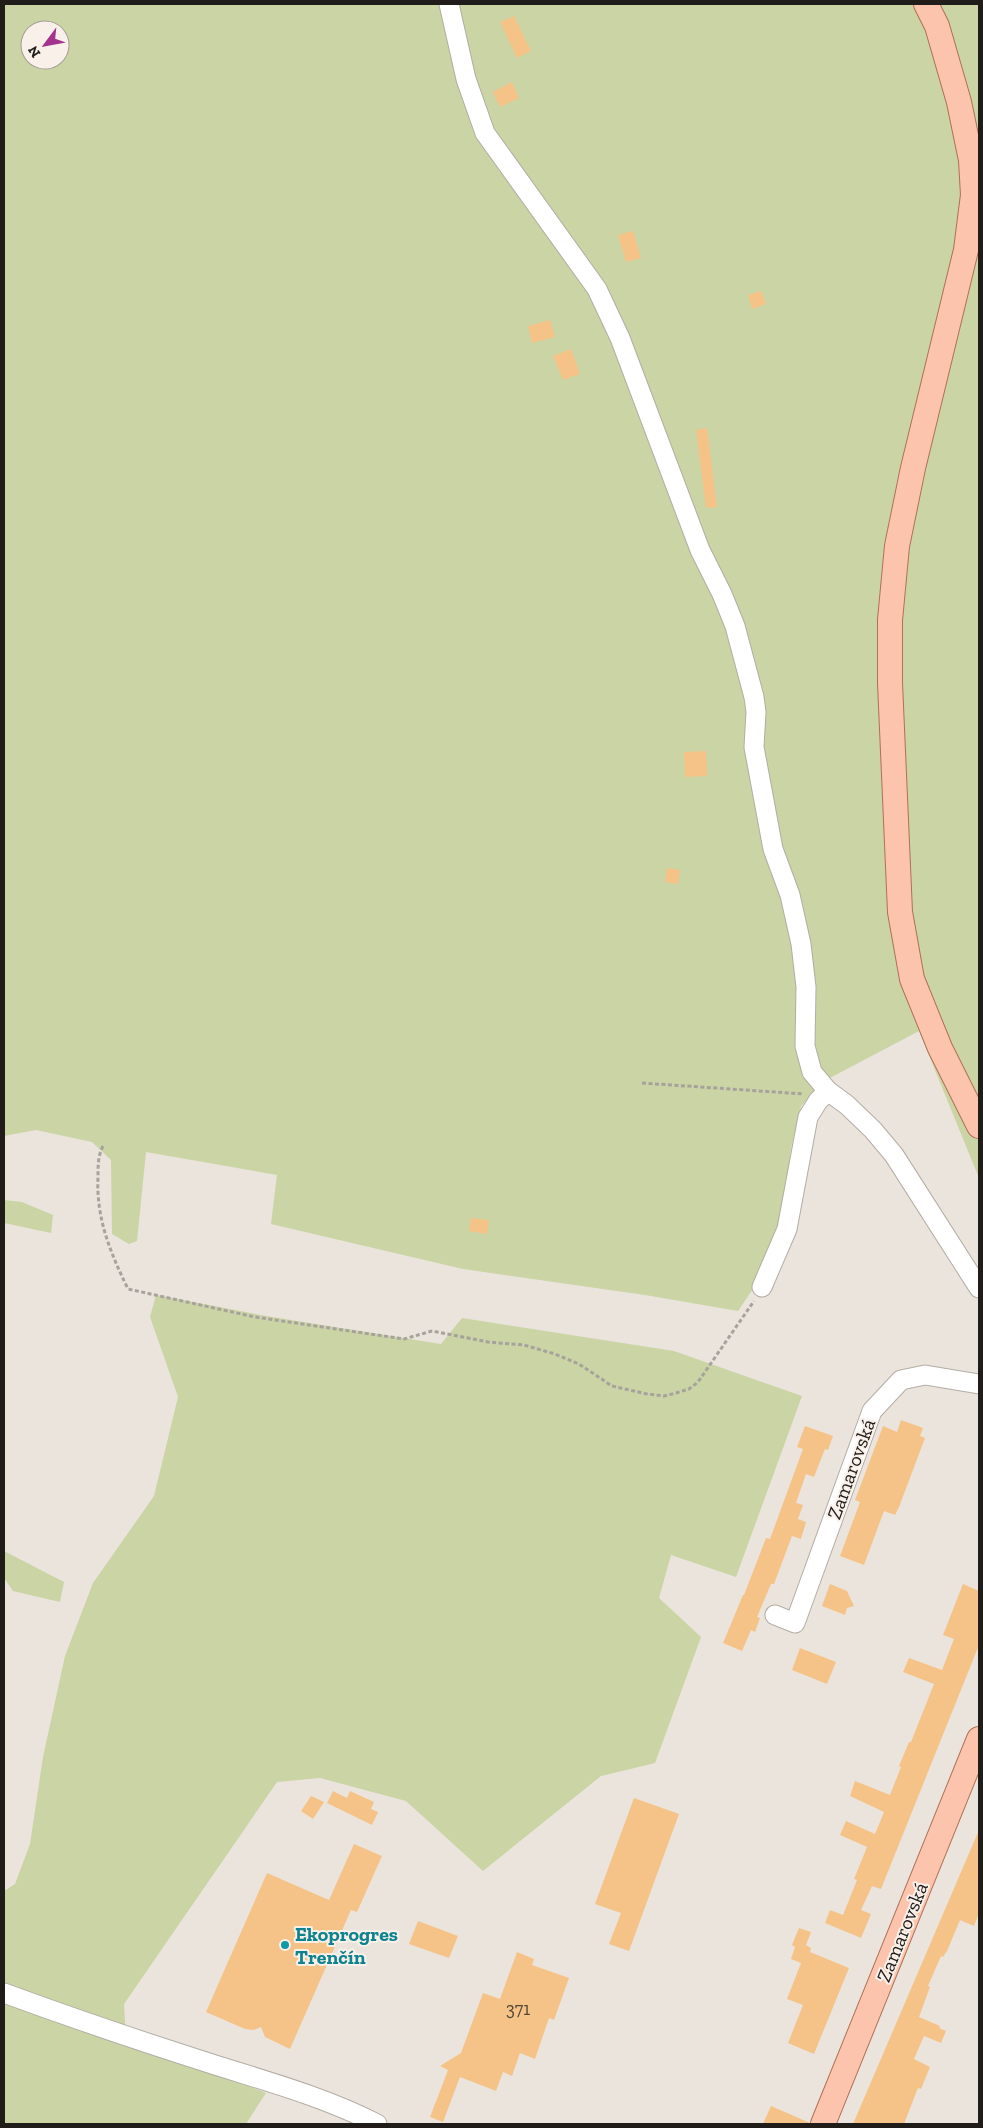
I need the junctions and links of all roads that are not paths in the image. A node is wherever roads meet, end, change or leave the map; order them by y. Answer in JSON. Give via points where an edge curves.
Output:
{"nodes":[{"id":1,"x":449,"y":4,"type":"edge"},
{"id":2,"x":926,"y":4,"type":"edge"},
{"id":3,"x":828,"y":1091,"type":"junction"},
{"id":4,"x":979,"y":1126,"type":"edge"},
{"id":5,"x":762,"y":1288,"type":"road end"},
{"id":6,"x":979,"y":1288,"type":"edge"},
{"id":7,"x":979,"y":1384,"type":"edge"},
{"id":8,"x":775,"y":1615,"type":"dead end"},
{"id":9,"x":979,"y":1739,"type":"edge"},
{"id":10,"x":4,"y":1993,"type":"edge"},
{"id":11,"x":377,"y":2124,"type":"edge"},
{"id":12,"x":823,"y":2124,"type":"edge"}],
"edges":[{"from":1,"to":3,"type":"street","via":[[466,79],[485,134],[597,289],[620,338],[700,550],[736,626],[754,697],[754,747],[773,849],[790,895],[802,944],[806,988],[805,1046],[812,1072]]},
{"from":2,"to":4,"type":"main road","via":[[937,26],[959,102],[971,160],[973,195],[966,250],[897,546],[890,620],[896,832],[900,912],[912,979],[940,1048]]},
{"from":3,"to":5,"type":"street","via":[[808,1117],[788,1229]]},
{"from":3,"to":6,"type":"street","via":[[848,1105],[894,1154]]},
{"from":7,"to":8,"type":"street","name":"Zamarovská","via":[[925,1375],[901,1380],[872,1411],[795,1622]]},
{"from":9,"to":12,"type":"main road","name":"Zamarovská"},
{"from":10,"to":11,"type":"street","via":[[126,2037],[285,2088]]}]}
